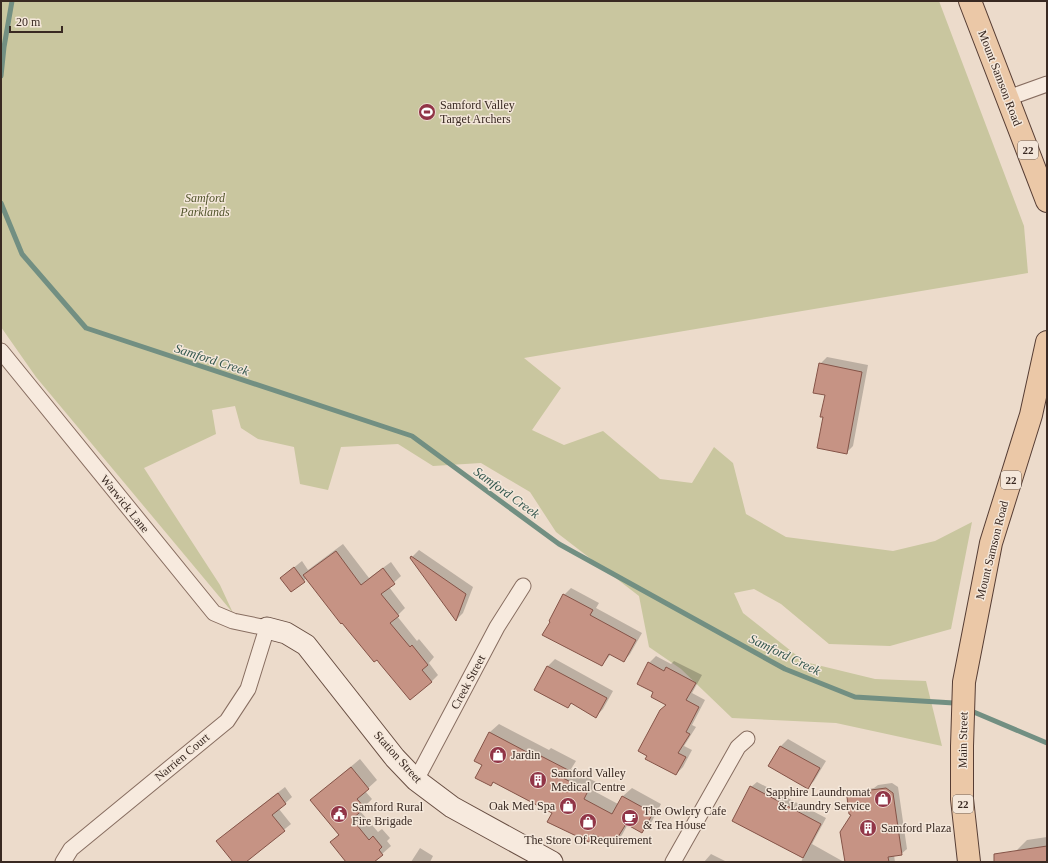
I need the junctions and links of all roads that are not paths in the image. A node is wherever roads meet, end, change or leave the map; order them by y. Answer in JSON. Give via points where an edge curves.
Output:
{"nodes":[{"id":1,"x":970,"y":1,"type":"edge"},
{"id":2,"x":1047,"y":84,"type":"edge"},
{"id":3,"x":1008,"y":98,"type":"junction"},
{"id":4,"x":1047,"y":201,"type":"edge"},
{"id":5,"x":1047,"y":342,"type":"edge"},
{"id":6,"x":1,"y":351,"type":"edge"},
{"id":7,"x":523,"y":586,"type":"dead end"},
{"id":8,"x":976,"y":619,"type":"joint"},
{"id":9,"x":267,"y":628,"type":"junction"},
{"id":10,"x":747,"y":739,"type":"dead end"},
{"id":11,"x":416,"y":780,"type":"junction"},
{"id":12,"x":62,"y":862,"type":"edge"},
{"id":13,"x":552,"y":862,"type":"edge"},
{"id":14,"x":673,"y":862,"type":"edge"},
{"id":15,"x":969,"y":862,"type":"edge"}],
"edges":[{"from":1,"to":3,"type":"main road","name":"Mount Samson Road","number":"22"},
{"from":2,"to":3,"type":"street"},
{"from":3,"to":4,"type":"main road","name":"Mount Samson Road","number":"22"},
{"from":5,"to":8,"type":"main road","name":"Mount Samson Road","number":"22","via":[[1031,415],[992,543]]},
{"from":6,"to":9,"type":"street","name":"Warwick Lane","via":[[214,613],[233,621]]},
{"from":7,"to":11,"type":"street","name":"Creek Street","via":[[497,627]]},
{"from":8,"to":15,"type":"main road","name":"Main Street","number":"22","via":[[964,682],[962,746],[962,799]]},
{"from":9,"to":11,"type":"street","name":"Station Street","via":[[286,633],[306,645],[395,758]]},
{"from":9,"to":12,"type":"street","name":"Narrien Court","via":[[248,689],[227,720],[71,848]]},
{"from":10,"to":14,"type":"street","via":[[738,747]]},
{"from":11,"to":13,"type":"street","name":"Station Street","via":[[452,807]]}]}
